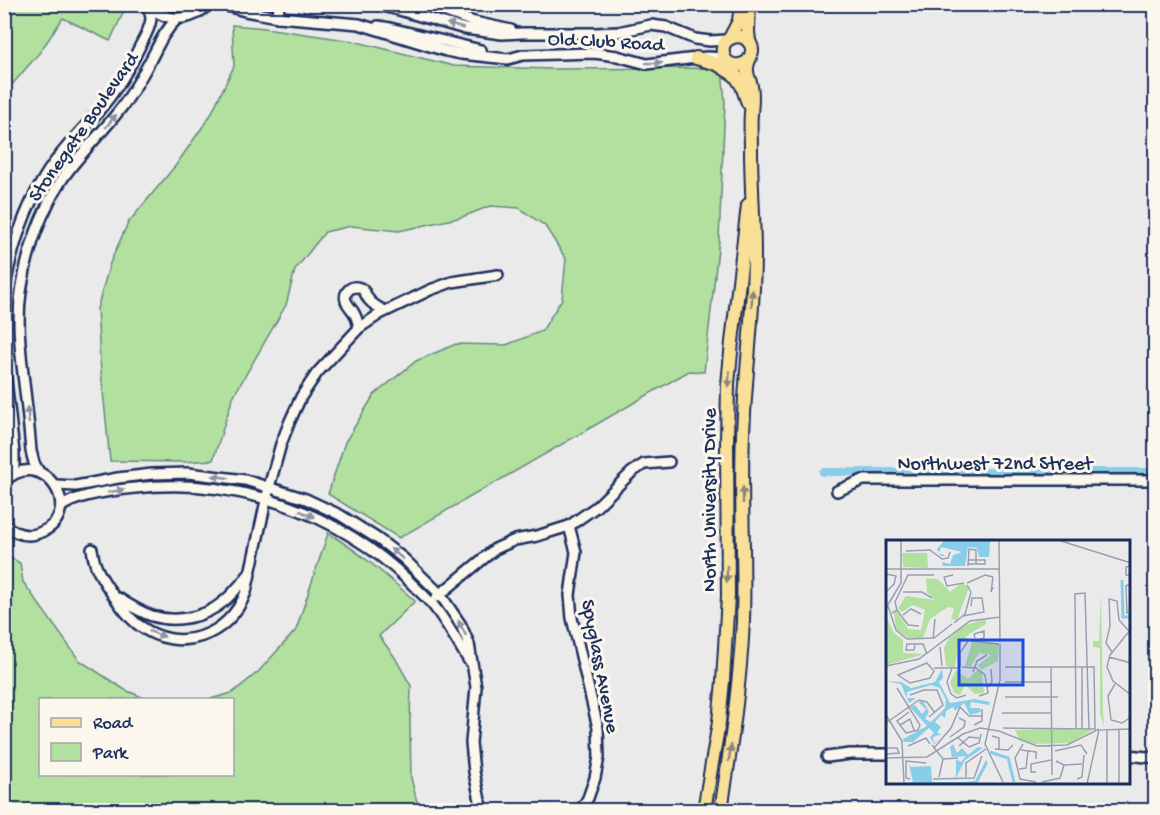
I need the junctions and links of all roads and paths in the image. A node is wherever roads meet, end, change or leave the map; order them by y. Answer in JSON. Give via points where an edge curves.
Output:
{"nodes":[{"id":1,"x":279,"y":4,"type":"edge"},
{"id":2,"x":374,"y":4,"type":"edge"},
{"id":3,"x":424,"y":4,"type":"edge"},
{"id":4,"x":741,"y":4,"type":"edge"},
{"id":5,"x":749,"y":4,"type":"edge"},
{"id":6,"x":147,"y":5,"type":"edge"},
{"id":7,"x":209,"y":5,"type":"edge"},
{"id":8,"x":408,"y":12,"type":"junction"},
{"id":9,"x":278,"y":17,"type":"junction"},
{"id":10,"x":177,"y":19,"type":"junction"},
{"id":11,"x":359,"y":24,"type":"junction"},
{"id":12,"x":403,"y":31,"type":"junction"},
{"id":13,"x":522,"y":33,"type":"junction"},
{"id":14,"x":555,"y":33,"type":"junction"},
{"id":15,"x":729,"y":39,"type":"junction"},
{"id":16,"x":749,"y":42,"type":"junction"},
{"id":17,"x":554,"y":54,"type":"junction"},
{"id":18,"x":523,"y":55,"type":"junction"},
{"id":19,"x":696,"y":58,"type":"junction"},
{"id":20,"x":726,"y":60,"type":"junction"},
{"id":21,"x":747,"y":62,"type":"junction"},
{"id":22,"x":128,"y":72,"type":"junction"},
{"id":23,"x":735,"y":76,"type":"junction"},
{"id":24,"x":139,"y":79,"type":"junction"},
{"id":25,"x":751,"y":114,"type":"junction"},
{"id":26,"x":751,"y":189,"type":"junction"},
{"id":27,"x":498,"y":275,"type":"dead end"},
{"id":28,"x":4,"y":293,"type":"edge"},
{"id":29,"x":385,"y":312,"type":"junction"},
{"id":30,"x":359,"y":327,"type":"junction"},
{"id":31,"x":4,"y":361,"type":"edge"},
{"id":32,"x":669,"y":462,"type":"dead end"},
{"id":33,"x":39,"y":472,"type":"junction"},
{"id":34,"x":8,"y":478,"type":"edge"},
{"id":35,"x":1155,"y":480,"type":"edge"},
{"id":36,"x":56,"y":485,"type":"junction"},
{"id":37,"x":269,"y":487,"type":"junction"},
{"id":38,"x":837,"y":491,"type":"dead end"},
{"id":39,"x":267,"y":499,"type":"junction"},
{"id":40,"x":61,"y":507,"type":"junction"},
{"id":41,"x":4,"y":524,"type":"edge"},
{"id":42,"x":569,"y":526,"type":"junction"},
{"id":43,"x":92,"y":549,"type":"dead end"},
{"id":44,"x":250,"y":572,"type":"junction"},
{"id":45,"x":440,"y":594,"type":"junction"},
{"id":46,"x":115,"y":596,"type":"junction"},
{"id":47,"x":431,"y":603,"type":"junction"},
{"id":48,"x":472,"y":666,"type":"junction"},
{"id":49,"x":886,"y":754,"type":"edge"},
{"id":50,"x":1130,"y":755,"type":"edge"},
{"id":51,"x":826,"y":757,"type":"dead end"},
{"id":52,"x":1155,"y":758,"type":"edge"},
{"id":53,"x":482,"y":810,"type":"edge"},
{"id":54,"x":581,"y":810,"type":"edge"},
{"id":55,"x":704,"y":810,"type":"edge"},
{"id":56,"x":721,"y":810,"type":"edge"}],
"edges":[{"from":1,"to":9,"type":"street"},
{"from":2,"to":8,"type":"street","name":"Old Club Road"},
{"from":3,"to":13,"type":"street","name":"Old Club Road","via":[[474,22]]},
{"from":4,"to":15,"type":"main road","via":[[739,21]]},
{"from":5,"to":16,"type":"main road"},
{"from":6,"to":10,"type":"street","via":[[160,15]]},
{"from":6,"to":22,"type":"street","name":"Stonegate Boulevard","via":[[151,18],[148,29]]},
{"from":7,"to":9,"type":"street","name":"Old Club Road"},
{"from":7,"to":10,"type":"street","via":[[201,12]]},
{"from":8,"to":12,"type":"street"},
{"from":13,"to":8,"type":"street","name":"Old Club Road","one_way":true,"via":[[465,29]]},
{"from":9,"to":11,"type":"street","name":"Old Club Road"},
{"from":10,"to":24,"type":"street","name":"Stonegate Boulevard"},
{"from":11,"to":12,"type":"street","name":"Old Club Road"},
{"from":11,"to":18,"type":"street","name":"Old Club Road","via":[[454,53],[508,59]]},
{"from":12,"to":18,"type":"street","name":"Old Club Road","via":[[475,50]]},
{"from":13,"to":14,"type":"street","name":"Old Club Road"},
{"from":14,"to":15,"type":"street","name":"Old Club Road","via":[[618,32],[651,25],[695,39]]},
{"from":14,"to":17,"type":"street"},
{"from":15,"to":16,"type":"main road","via":[[742,37]]},
{"from":15,"to":20,"type":"main road","via":[[722,50]]},
{"from":16,"to":21,"type":"main road","via":[[752,54]]},
{"from":17,"to":18,"type":"street","name":"Old Club Road"},
{"from":17,"to":19,"type":"street","name":"Old Club Road","one_way":true,"via":[[594,53],[647,64]]},
{"from":19,"to":20,"type":"street","name":"Old Club Road"},
{"from":19,"to":23,"type":"main road","via":[[717,64]]},
{"from":20,"to":21,"type":"main road","via":[[735,66]]},
{"from":20,"to":23,"type":"main road"},
{"from":21,"to":25,"type":"main road","name":"North University Drive","via":[[753,100]]},
{"from":22,"to":24,"type":"street"},
{"from":22,"to":28,"type":"street","name":"Stonegate Boulevard","via":[[46,174],[16,237]]},
{"from":23,"to":25,"type":"main road"},
{"from":33,"to":24,"type":"street","name":"Stonegate Boulevard","one_way":true,"via":[[32,451],[20,348],[21,293],[27,265],[41,218],[61,181],[108,125]]},
{"from":25,"to":26,"type":"main road","name":"North University Drive"},
{"from":26,"to":55,"type":"main road","name":"North University Drive","one_way":true,"via":[[728,384],[728,596],[723,681]]},
{"from":56,"to":26,"type":"main road","name":"North University Drive","one_way":true,"via":[[734,725],[743,620],[743,435],[754,262]]},
{"from":27,"to":29,"type":"street","via":[[452,282]]},
{"from":29,"to":30,"type":"street"},
{"from":29,"to":30,"type":"street","via":[[360,288],[350,289],[345,298]]},
{"from":30,"to":37,"type":"street","via":[[317,373],[302,397],[281,444]]},
{"from":31,"to":34,"type":"street","via":[[14,459]]},
{"from":32,"to":42,"type":"street","via":[[644,464],[632,471],[596,507]]},
{"from":33,"to":34,"type":"street","via":[[24,471]]},
{"from":33,"to":36,"type":"street"},
{"from":35,"to":38,"type":"street","name":"Northwest 72nd Street","via":[[863,480]]},
{"from":37,"to":36,"type":"street","one_way":true,"via":[[188,473]]},
{"from":36,"to":40,"type":"street"},
{"from":37,"to":39,"type":"street"},
{"from":45,"to":37,"type":"street","one_way":true,"via":[[403,558],[340,515]]},
{"from":40,"to":39,"type":"street","one_way":true,"via":[[78,498],[153,486],[216,488]]},
{"from":39,"to":44,"type":"street"},
{"from":39,"to":47,"type":"street","one_way":true,"via":[[302,511],[369,548]]},
{"from":40,"to":41,"type":"street","via":[[50,527],[34,535],[20,534]]},
{"from":42,"to":45,"type":"street","via":[[495,549]]},
{"from":42,"to":54,"type":"street","name":"Spyglass Avenue","via":[[576,552],[570,596],[572,618],[598,728],[595,778]]},
{"from":43,"to":46,"type":"street","via":[[99,572]]},
{"from":44,"to":46,"type":"street","via":[[222,603],[189,617],[152,616]]},
{"from":46,"to":44,"type":"street","one_way":true,"via":[[125,612],[150,633],[191,639],[204,636],[230,618],[242,603]]},
{"from":45,"to":47,"type":"street"},
{"from":48,"to":45,"type":"street","one_way":true,"via":[[461,625]]},
{"from":47,"to":48,"type":"street"},
{"from":48,"to":53,"type":"street","via":[[476,687],[471,743]]},
{"from":49,"to":51,"type":"street"},
{"from":50,"to":52,"type":"street"}]}
